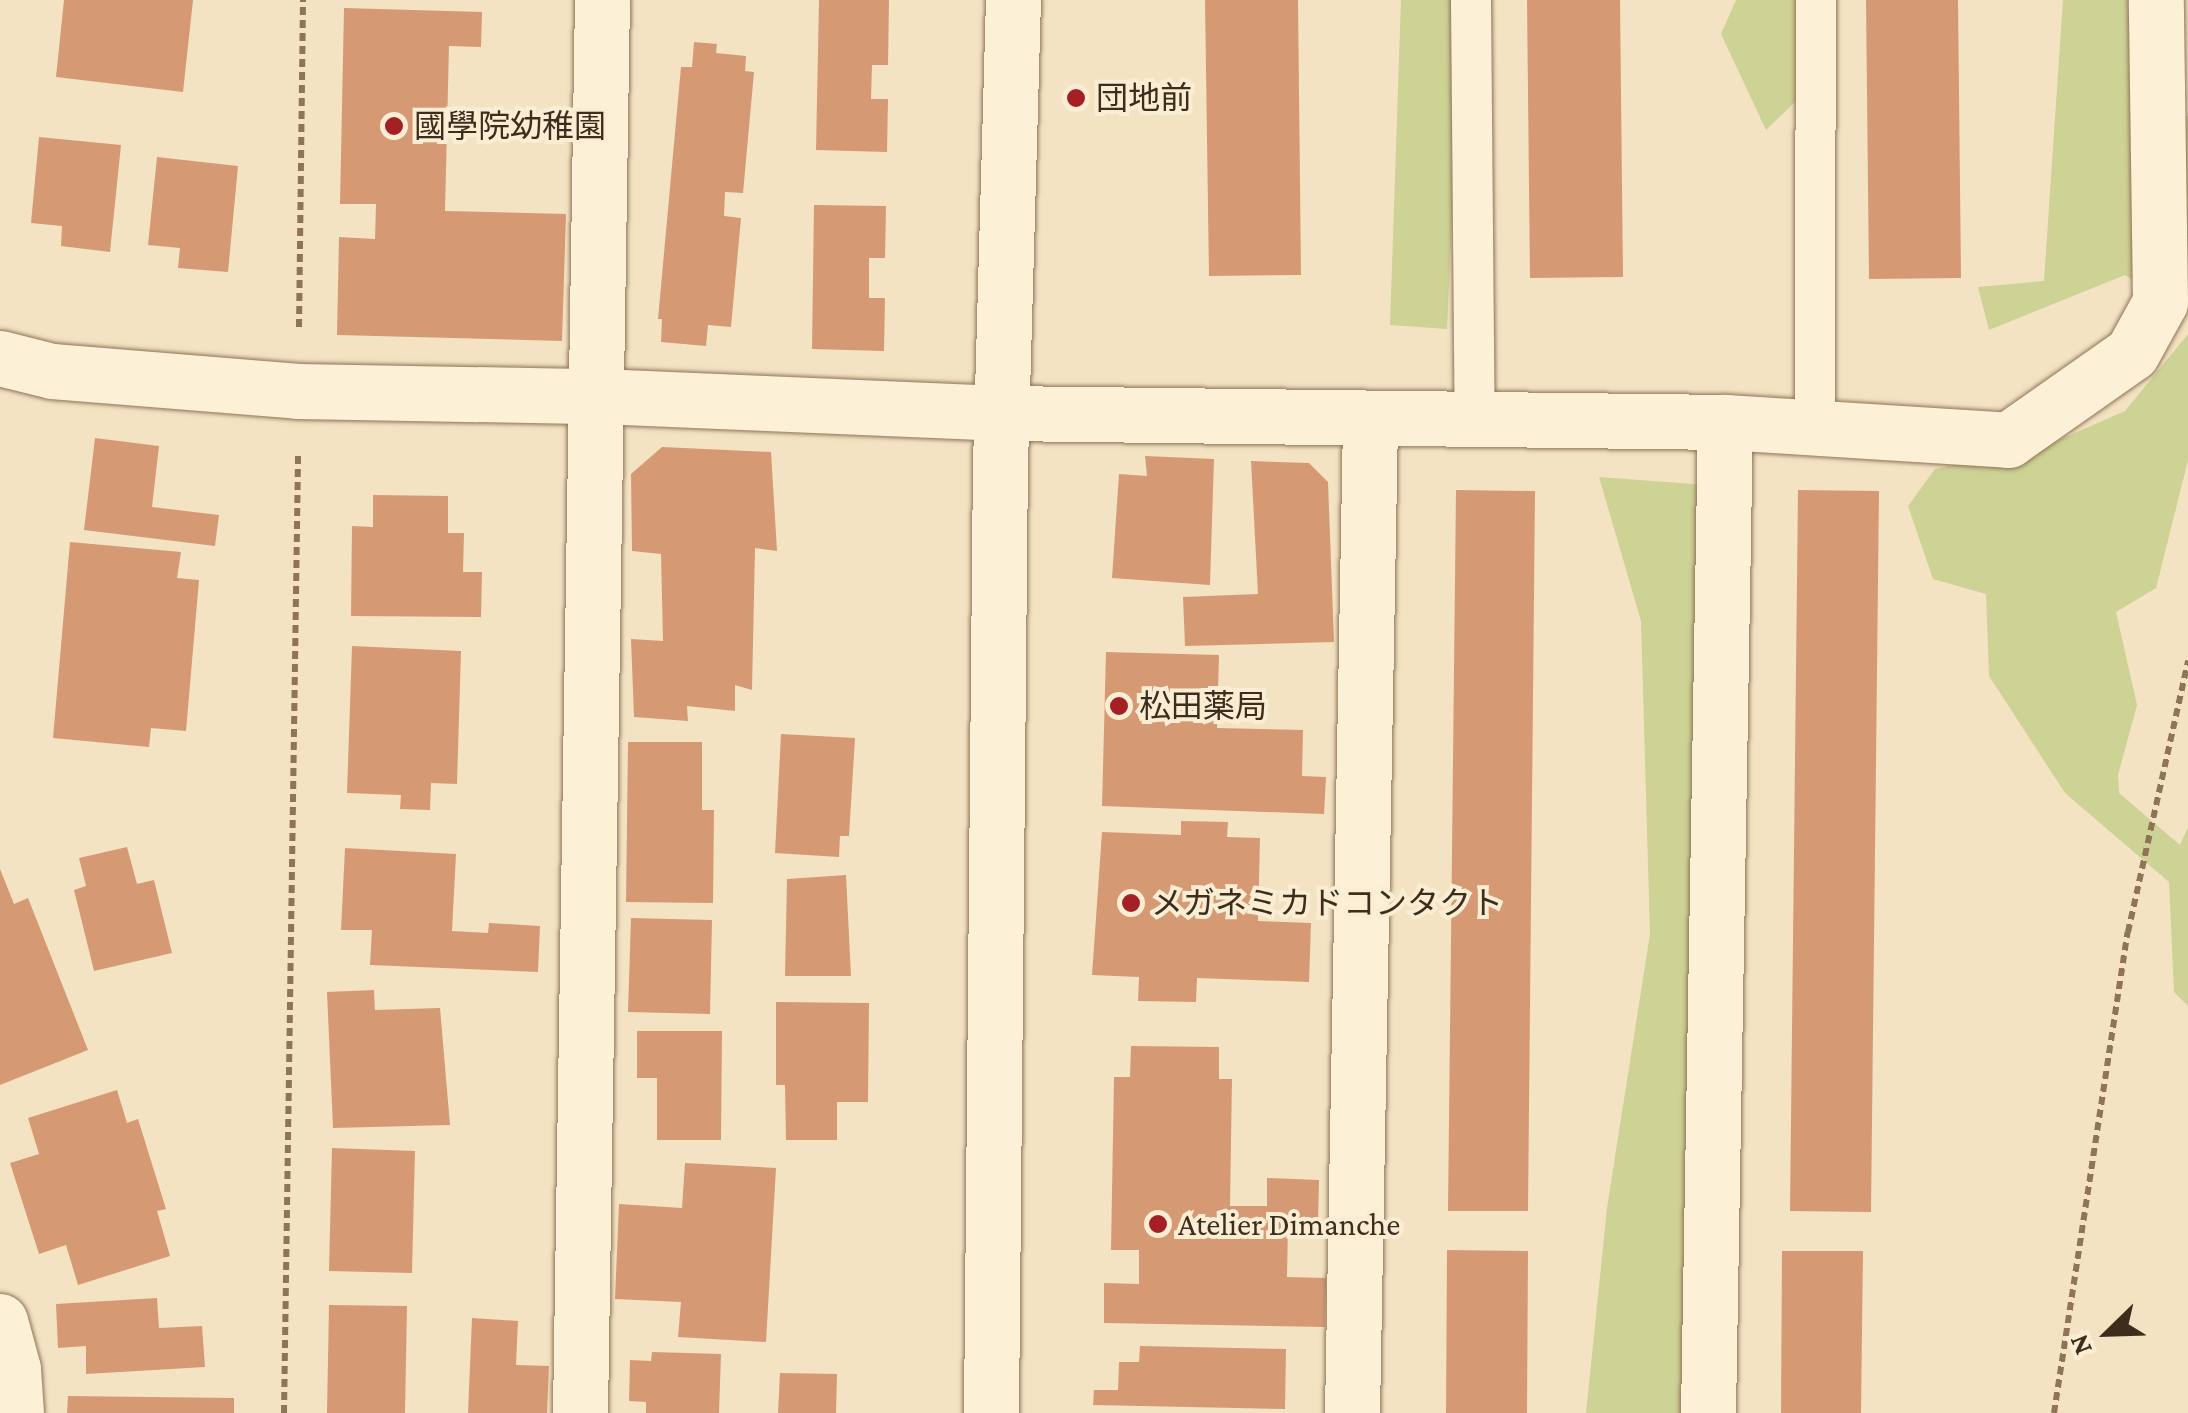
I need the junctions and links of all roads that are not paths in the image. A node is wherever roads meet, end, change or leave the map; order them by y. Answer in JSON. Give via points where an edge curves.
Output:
{"nodes":[{"id":1,"x":602,"y":0,"type":"edge"},
{"id":2,"x":1012,"y":0,"type":"edge"},
{"id":3,"x":1471,"y":0,"type":"edge"},
{"id":4,"x":1816,"y":0,"type":"edge"},
{"id":5,"x":2156,"y":0,"type":"edge"},
{"id":6,"x":0,"y":358,"type":"edge"},
{"id":7,"x":597,"y":396,"type":"junction"},
{"id":8,"x":1002,"y":413,"type":"junction"},
{"id":9,"x":1370,"y":419,"type":"junction"},
{"id":10,"x":1474,"y":420,"type":"junction"},
{"id":11,"x":1725,"y":422,"type":"junction"},
{"id":12,"x":1815,"y":427,"type":"junction"},
{"id":13,"x":0,"y":1321,"type":"edge"},
{"id":14,"x":16,"y":1413,"type":"edge"},
{"id":15,"x":580,"y":1413,"type":"edge"},
{"id":16,"x":990,"y":1413,"type":"edge"},
{"id":17,"x":1352,"y":1413,"type":"edge"},
{"id":18,"x":1708,"y":1413,"type":"edge"}],
"edges":[{"from":1,"to":7,"type":"street"},
{"from":2,"to":8,"type":"street"},
{"from":3,"to":10,"type":"lane"},
{"from":4,"to":12,"type":"lane"},
{"from":5,"to":12,"type":"street","via":[[2160,302],[2132,353],[2008,440]]},
{"from":6,"to":7,"type":"street","via":[[52,371],[298,390]]},
{"from":7,"to":8,"type":"street"},
{"from":7,"to":15,"type":"street"},
{"from":8,"to":9,"type":"street"},
{"from":8,"to":16,"type":"street"},
{"from":9,"to":10,"type":"street"},
{"from":9,"to":17,"type":"street"},
{"from":10,"to":11,"type":"street"},
{"from":11,"to":12,"type":"street"},
{"from":11,"to":18,"type":"street"},
{"from":13,"to":14,"type":"street"}]}
